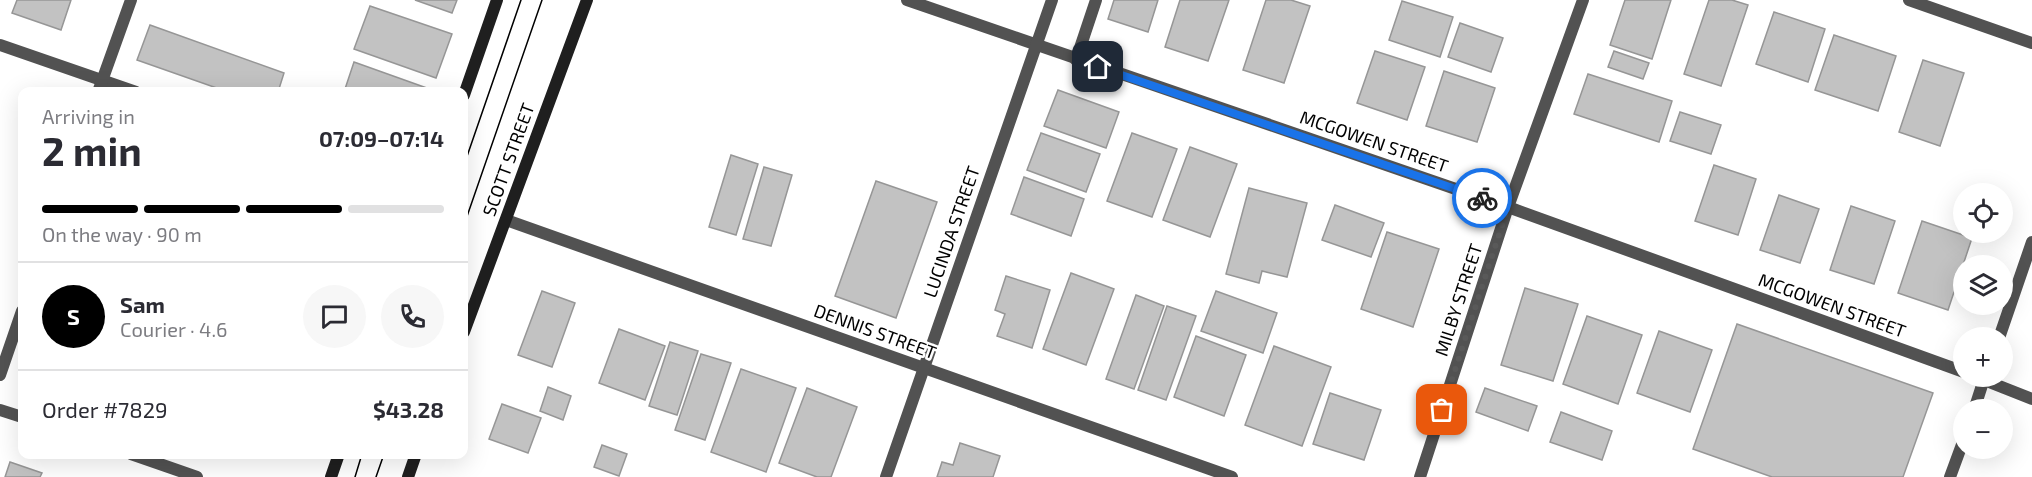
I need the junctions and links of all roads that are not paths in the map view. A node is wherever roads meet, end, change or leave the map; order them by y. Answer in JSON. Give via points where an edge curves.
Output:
{"nodes":[{"id":1,"x":131,"y":0,"type":"edge"},
{"id":2,"x":497,"y":0,"type":"edge"},
{"id":3,"x":588,"y":0,"type":"edge"},
{"id":4,"x":907,"y":0,"type":"edge"},
{"id":5,"x":1052,"y":0,"type":"edge"},
{"id":6,"x":1096,"y":0,"type":"edge"},
{"id":7,"x":1583,"y":0,"type":"edge"},
{"id":8,"x":1909,"y":0,"type":"edge"},
{"id":9,"x":2032,"y":42,"type":"edge"},
{"id":10,"x":0,"y":45,"type":"edge"},
{"id":11,"x":1036,"y":46,"type":"junction"},
{"id":12,"x":1076,"y":60,"type":"junction"},
{"id":13,"x":100,"y":86,"type":"edge"},
{"id":14,"x":467,"y":87,"type":"edge"},
{"id":15,"x":1508,"y":207,"type":"junction"},
{"id":16,"x":507,"y":220,"type":"junction"},
{"id":17,"x":2032,"y":242,"type":"edge"},
{"id":18,"x":18,"y":322,"type":"edge"},
{"id":19,"x":468,"y":322,"type":"edge"},
{"id":20,"x":2003,"y":327,"type":"edge"},
{"id":21,"x":923,"y":368,"type":"junction"},
{"id":22,"x":1953,"y":368,"type":"edge"},
{"id":23,"x":0,"y":375,"type":"edge"},
{"id":24,"x":2003,"y":387,"type":"edge"},
{"id":25,"x":2032,"y":399,"type":"edge"},
{"id":26,"x":0,"y":410,"type":"edge"},
{"id":27,"x":18,"y":416,"type":"edge"},
{"id":28,"x":145,"y":459,"type":"edge"},
{"id":29,"x":337,"y":459,"type":"edge"},
{"id":30,"x":414,"y":459,"type":"edge"},
{"id":31,"x":1957,"y":459,"type":"edge"},
{"id":32,"x":197,"y":477,"type":"edge"},
{"id":33,"x":331,"y":477,"type":"edge"},
{"id":34,"x":408,"y":477,"type":"edge"},
{"id":35,"x":886,"y":477,"type":"edge"},
{"id":36,"x":1232,"y":477,"type":"edge"},
{"id":37,"x":1420,"y":477,"type":"edge"},
{"id":38,"x":1950,"y":477,"type":"edge"}],
"edges":[{"from":1,"to":13,"type":"street"},
{"from":2,"to":14,"type":"main road"},
{"from":3,"to":16,"type":"main road","name":"SCOTT STREET"},
{"from":4,"to":11,"type":"street","name":"MCGOWEN STREET"},
{"from":5,"to":11,"type":"street","name":"LUCINDA STREET"},
{"from":6,"to":12,"type":"street"},
{"from":7,"to":15,"type":"street","name":"MILBY STREET"},
{"from":8,"to":9,"type":"street"},
{"from":10,"to":13,"type":"street"},
{"from":11,"to":12,"type":"street","name":"MCGOWEN STREET"},
{"from":11,"to":21,"type":"street","name":"LUCINDA STREET"},
{"from":12,"to":15,"type":"street","name":"MCGOWEN STREET"},
{"from":15,"to":22,"type":"street","name":"MCGOWEN STREET"},
{"from":15,"to":37,"type":"street","name":"MILBY STREET"},
{"from":16,"to":19,"type":"main road","name":"SCOTT STREET"},
{"from":16,"to":21,"type":"street","name":"DENNIS STREET"},
{"from":17,"to":20,"type":"street"},
{"from":18,"to":23,"type":"street"},
{"from":21,"to":35,"type":"street","name":"LUCINDA STREET"},
{"from":21,"to":36,"type":"street","name":"DENNIS STREET"},
{"from":24,"to":25,"type":"street"},
{"from":26,"to":27,"type":"street"},
{"from":28,"to":32,"type":"street"},
{"from":29,"to":33,"type":"main road"},
{"from":30,"to":34,"type":"main road"},
{"from":31,"to":38,"type":"street"}]}
